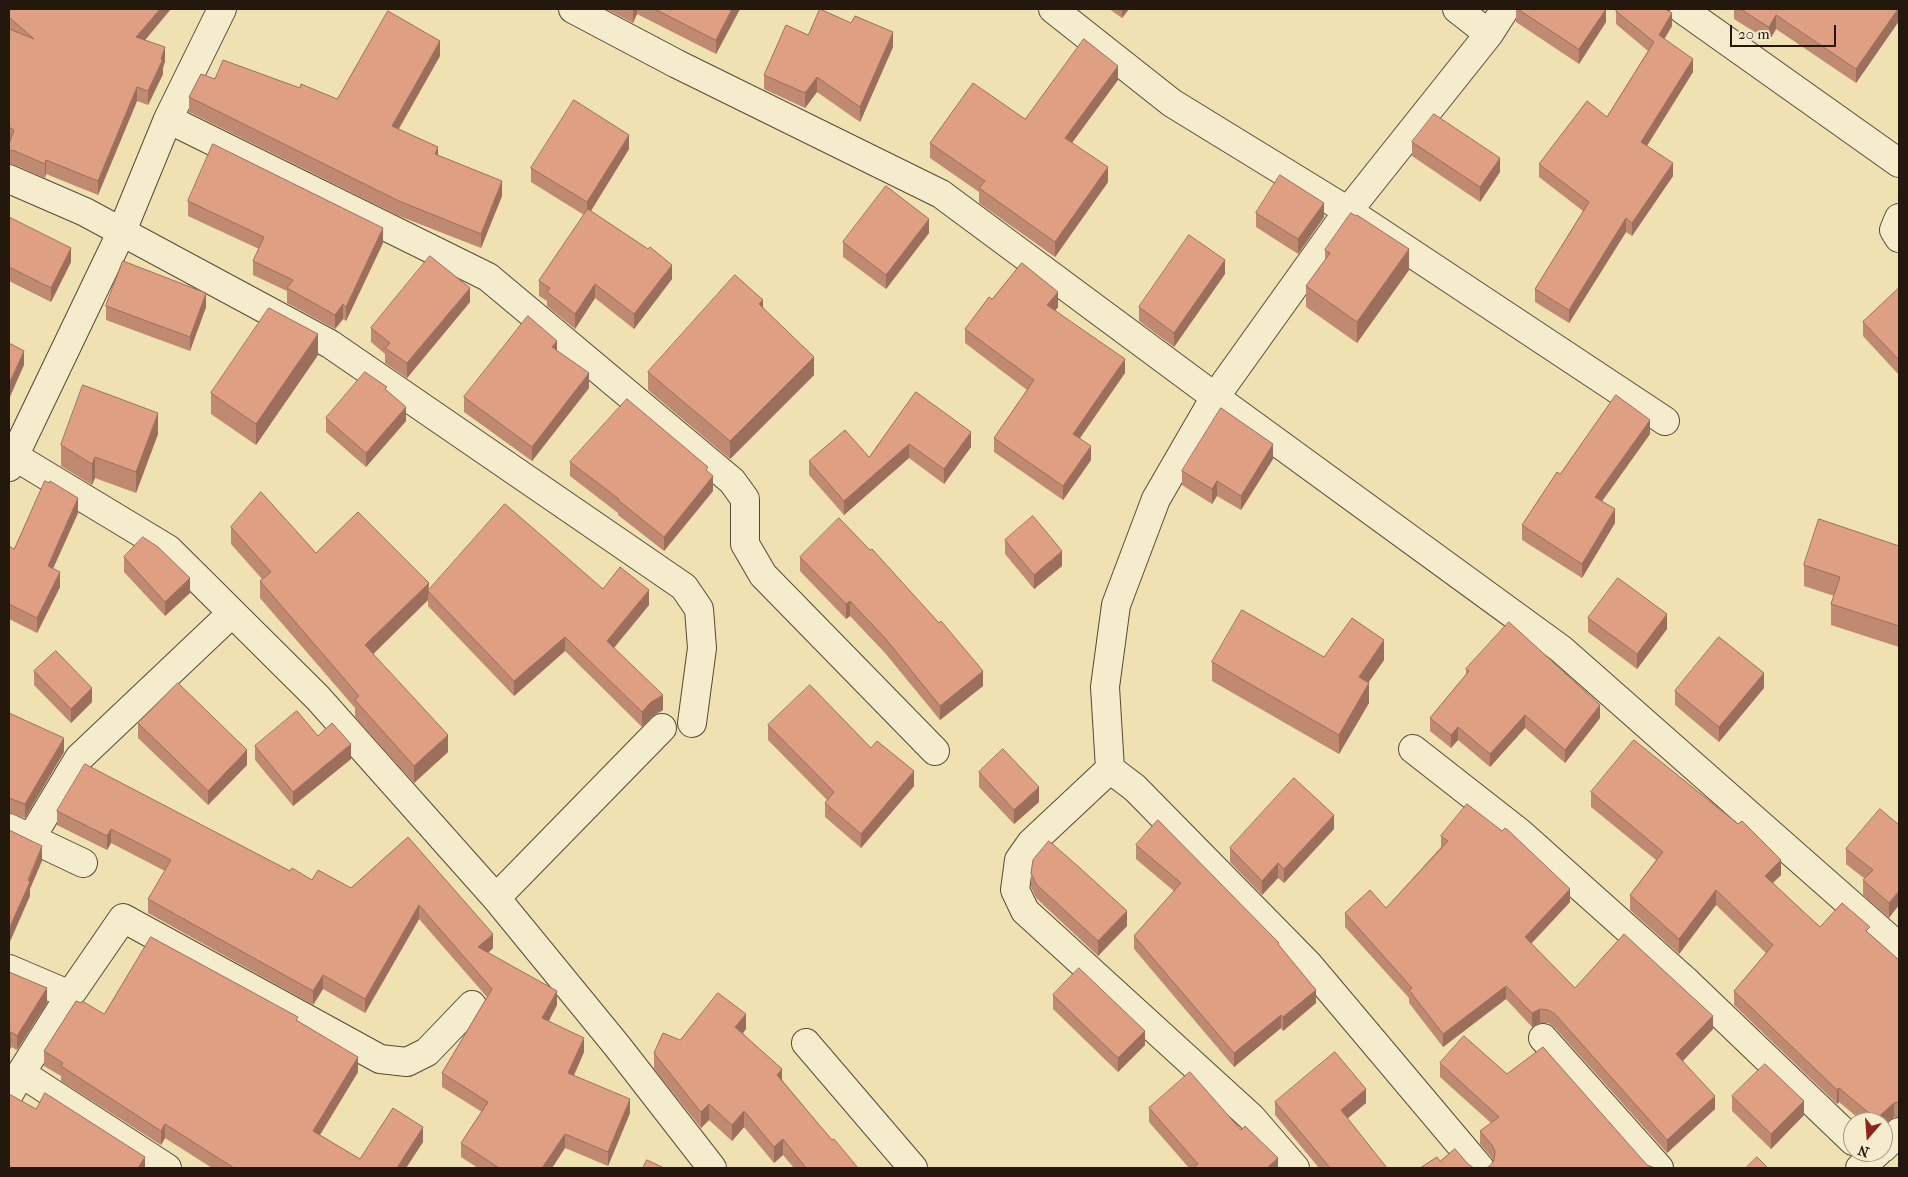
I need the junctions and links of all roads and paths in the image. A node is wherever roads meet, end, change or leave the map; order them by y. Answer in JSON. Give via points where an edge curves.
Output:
{"nodes":[{"id":1,"x":222,"y":9,"type":"edge"},
{"id":2,"x":573,"y":9,"type":"edge"},
{"id":3,"x":1053,"y":9,"type":"edge"},
{"id":4,"x":1457,"y":9,"type":"edge"},
{"id":5,"x":1505,"y":9,"type":"edge"},
{"id":6,"x":1682,"y":9,"type":"edge"},
{"id":7,"x":1489,"y":34,"type":"junction"},
{"id":8,"x":168,"y":119,"type":"junction"},
{"id":9,"x":1899,"y":163,"type":"edge"},
{"id":10,"x":9,"y":179,"type":"edge"},
{"id":11,"x":1348,"y":211,"type":"junction"},
{"id":12,"x":1899,"y":218,"type":"edge"},
{"id":13,"x":122,"y":231,"type":"junction"},
{"id":14,"x":1899,"y":238,"type":"edge"},
{"id":15,"x":1215,"y":397,"type":"junction"},
{"id":16,"x":1665,"y":421,"type":"dead end"},
{"id":17,"x":11,"y":458,"type":"edge"},
{"id":18,"x":232,"y":613,"type":"junction"},
{"id":19,"x":692,"y":723,"type":"dead end"},
{"id":20,"x":662,"y":728,"type":"dead end"},
{"id":21,"x":1413,"y":749,"type":"dead end"},
{"id":22,"x":935,"y":751,"type":"dead end"},
{"id":23,"x":1110,"y":769,"type":"junction"},
{"id":24,"x":20,"y":833,"type":"edge"},
{"id":25,"x":83,"y":862,"type":"dead end"},
{"id":26,"x":496,"y":898,"type":"junction"},
{"id":27,"x":1899,"y":947,"type":"edge"},
{"id":28,"x":9,"y":969,"type":"edge"},
{"id":29,"x":70,"y":995,"type":"junction"},
{"id":30,"x":472,"y":1005,"type":"dead end"},
{"id":31,"x":1543,"y":1038,"type":"dead end"},
{"id":32,"x":806,"y":1043,"type":"dead end"},
{"id":33,"x":15,"y":1084,"type":"edge"},
{"id":34,"x":1843,"y":1129,"type":"edge"},
{"id":35,"x":167,"y":1168,"type":"edge"},
{"id":36,"x":712,"y":1168,"type":"edge"},
{"id":37,"x":913,"y":1168,"type":"edge"},
{"id":38,"x":1295,"y":1168,"type":"edge"},
{"id":39,"x":1480,"y":1168,"type":"edge"},
{"id":40,"x":1659,"y":1168,"type":"edge"}],
"edges":[{"from":1,"to":8,"type":"street"},
{"from":2,"to":15,"type":"street","via":[[941,194]]},
{"from":3,"to":11,"type":"street","via":[[1172,103]]},
{"from":4,"to":7,"type":"street"},
{"from":5,"to":7,"type":"street"},
{"from":6,"to":9,"type":"street"},
{"from":7,"to":11,"type":"street"},
{"from":8,"to":13,"type":"street"},
{"from":8,"to":22,"type":"street","via":[[488,277],[732,481],[745,498],[745,544],[763,575]]},
{"from":10,"to":13,"type":"street"},
{"from":11,"to":15,"type":"street"},
{"from":11,"to":16,"type":"street"},
{"from":12,"to":14,"type":"street","via":[[1894,230]]},
{"from":13,"to":17,"type":"street"},
{"from":13,"to":19,"type":"street","via":[[330,344],[684,587],[699,609],[702,648]]},
{"from":15,"to":23,"type":"street","via":[[1156,499],[1116,605],[1105,687]]},
{"from":15,"to":27,"type":"street","via":[[1561,649]]},
{"from":17,"to":18,"type":"street","via":[[168,549]]},
{"from":18,"to":24,"type":"street","via":[[79,758]]},
{"from":18,"to":26,"type":"street","via":[[318,698]]},
{"from":20,"to":26,"type":"street"},
{"from":21,"to":34,"type":"street","via":[[1548,858],[1688,983]]},
{"from":23,"to":38,"type":"street","via":[[1031,843],[1019,860],[1015,890],[1025,911],[1251,1117]]},
{"from":23,"to":39,"type":"street","via":[[1135,788],[1308,964]]},
{"from":24,"to":25,"type":"street"},
{"from":26,"to":36,"type":"street"},
{"from":28,"to":29,"type":"street"},
{"from":29,"to":30,"type":"street","via":[[123,918],[380,1059],[407,1062],[427,1052]]},
{"from":29,"to":33,"type":"street"},
{"from":31,"to":40,"type":"street"},
{"from":32,"to":37,"type":"street"},
{"from":33,"to":35,"type":"street"}]}
